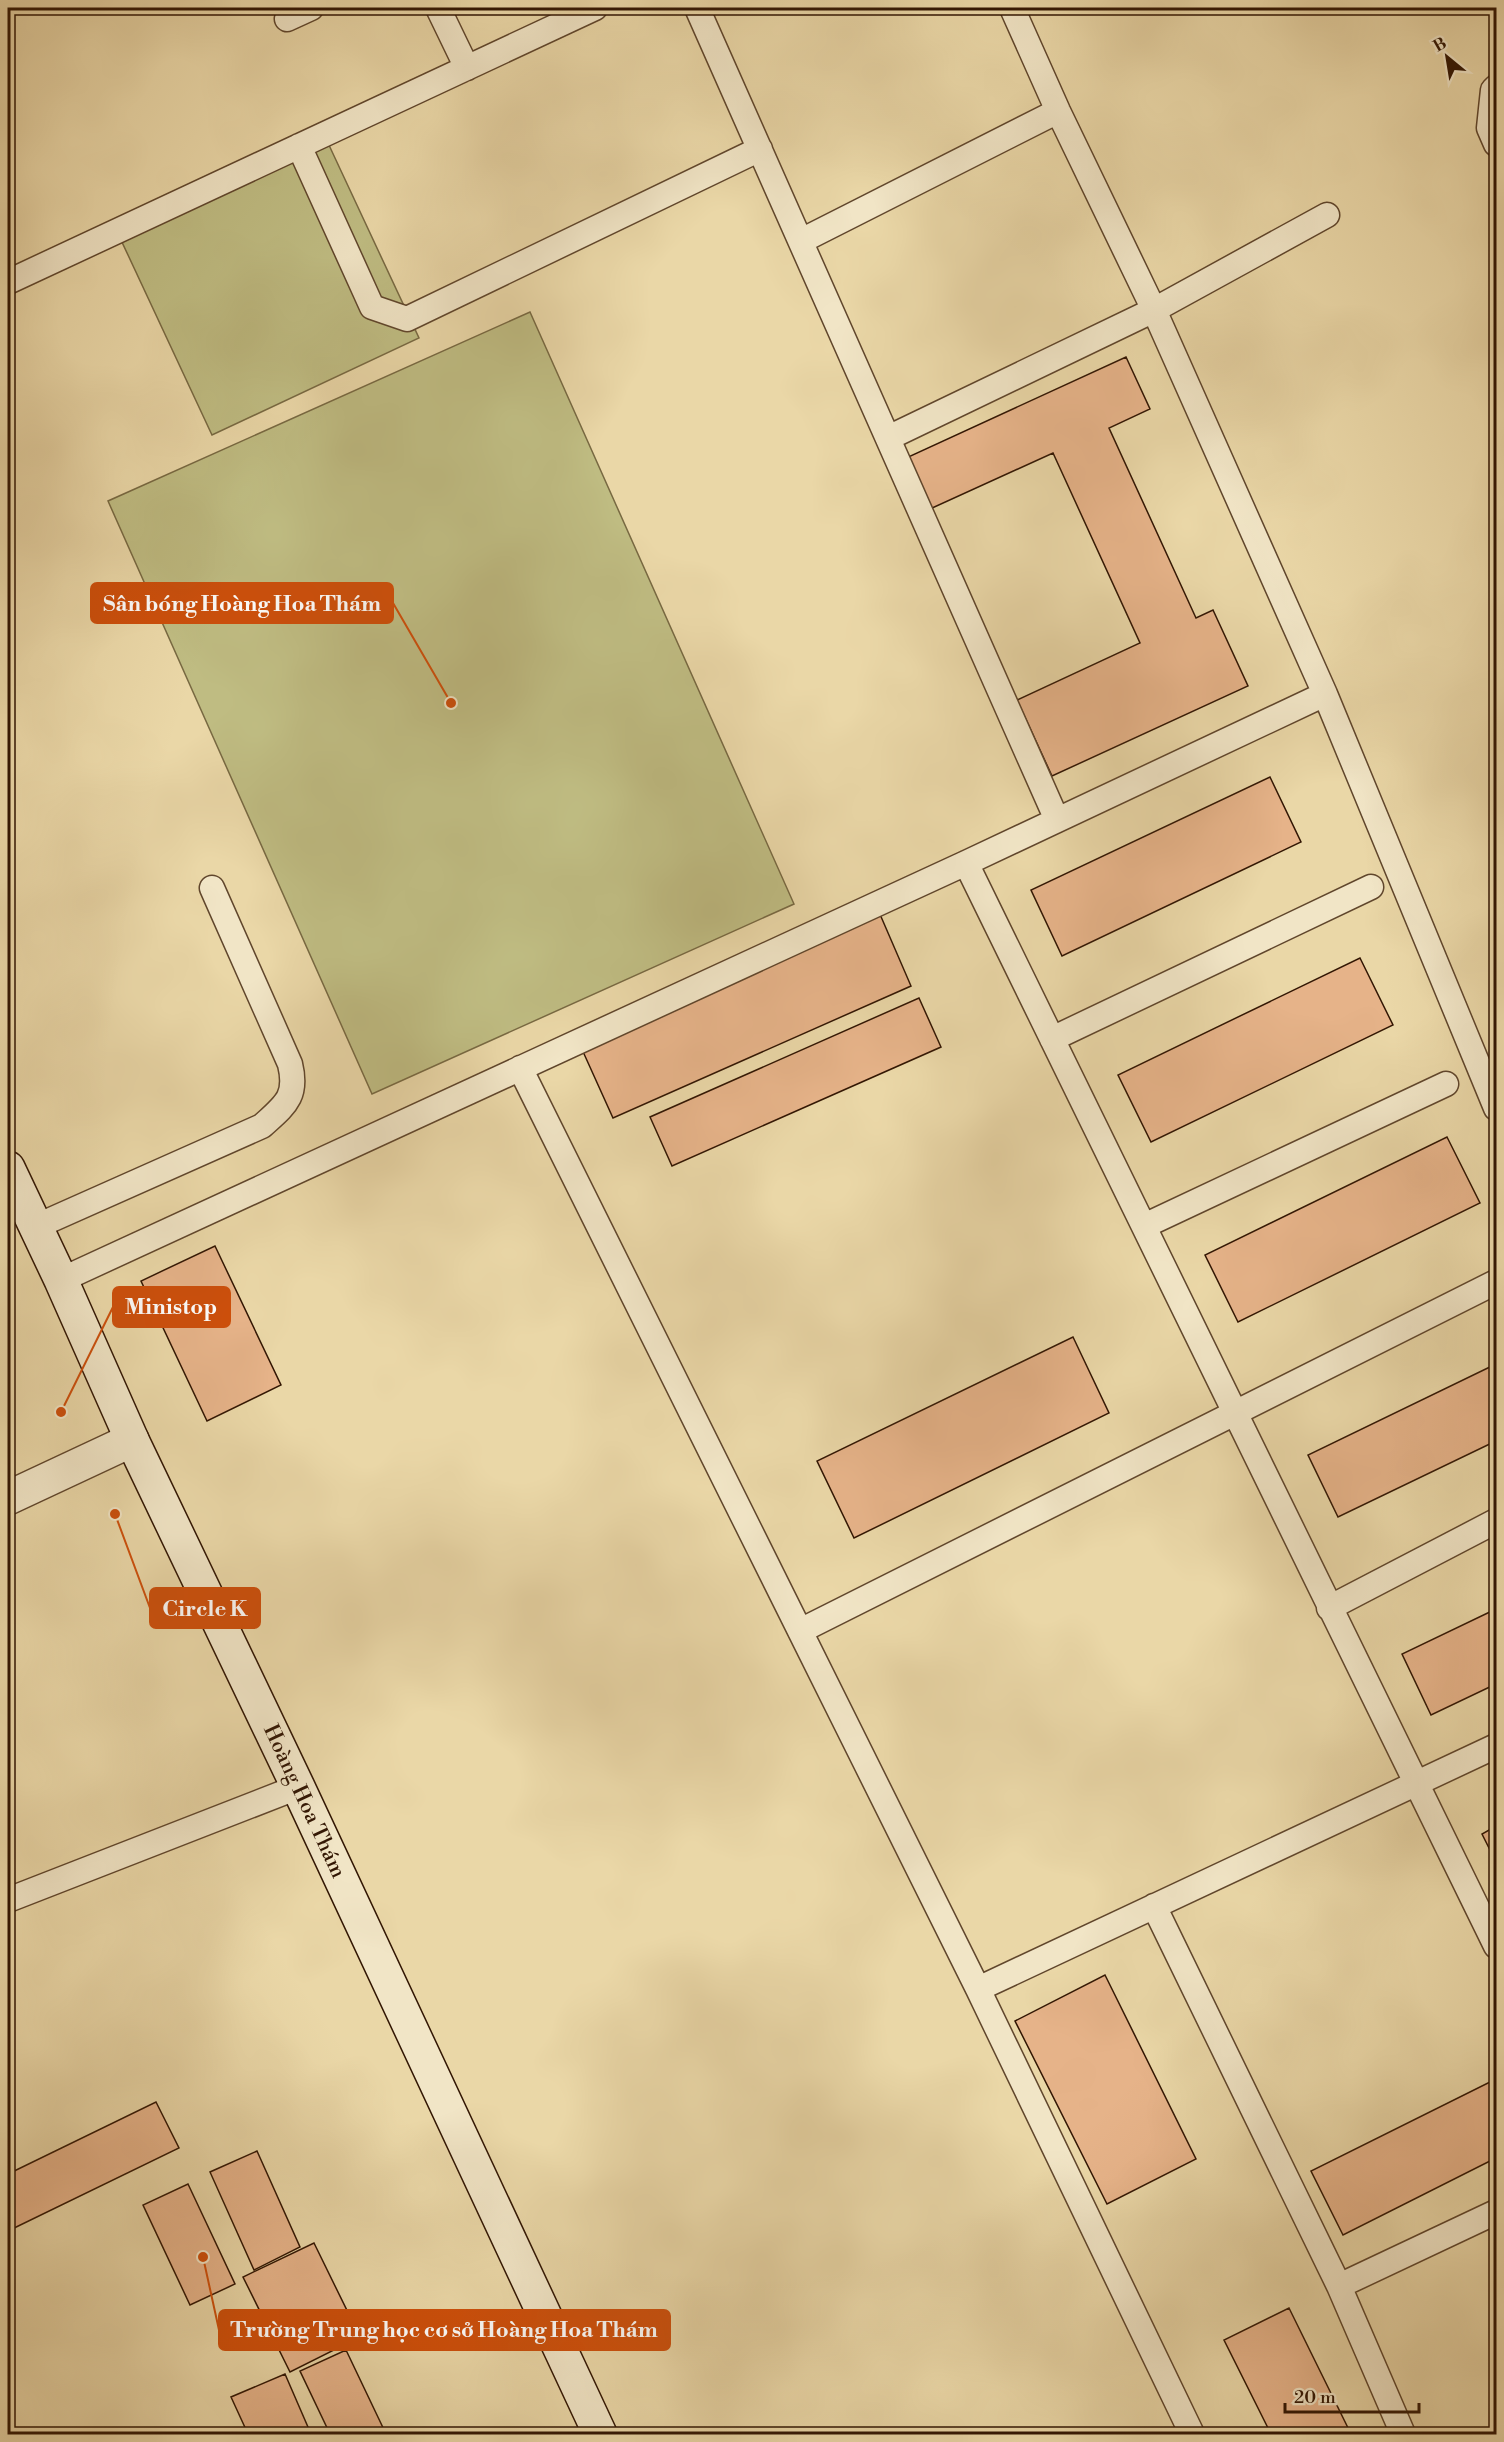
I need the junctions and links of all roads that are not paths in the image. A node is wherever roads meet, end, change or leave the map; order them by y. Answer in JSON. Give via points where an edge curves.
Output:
{"nodes":[{"id":1,"x":311,"y":8,"type":"edge"},
{"id":2,"x":438,"y":8,"type":"edge"},
{"id":3,"x":595,"y":8,"type":"edge"},
{"id":4,"x":697,"y":8,"type":"edge"},
{"id":5,"x":1012,"y":8,"type":"edge"},
{"id":6,"x":287,"y":19,"type":"dead end"},
{"id":7,"x":466,"y":68,"type":"junction"},
{"id":8,"x":1497,"y":87,"type":"edge"},
{"id":9,"x":1058,"y":111,"type":"junction"},
{"id":10,"x":1497,"y":144,"type":"edge"},
{"id":11,"x":299,"y":146,"type":"junction"},
{"id":12,"x":760,"y":149,"type":"junction"},
{"id":13,"x":1327,"y":215,"type":"dead end"},
{"id":14,"x":801,"y":241,"type":"junction"},
{"id":15,"x":8,"y":282,"type":"edge"},
{"id":16,"x":1154,"y":310,"type":"junction"},
{"id":17,"x":888,"y":438,"type":"junction"},
{"id":18,"x":1325,"y":694,"type":"junction"},
{"id":19,"x":1057,"y":820,"type":"junction"},
{"id":20,"x":966,"y":863,"type":"junction"},
{"id":21,"x":1371,"y":887,"type":"dead end"},
{"id":22,"x":212,"y":888,"type":"dead end"},
{"id":23,"x":1052,"y":1039,"type":"junction"},
{"id":24,"x":520,"y":1068,"type":"junction"},
{"id":25,"x":1446,"y":1084,"type":"dead end"},
{"id":26,"x":1497,"y":1108,"type":"edge"},
{"id":27,"x":8,"y":1168,"type":"edge"},
{"id":28,"x":1144,"y":1226,"type":"junction"},
{"id":29,"x":35,"y":1227,"type":"junction"},
{"id":30,"x":61,"y":1280,"type":"junction"},
{"id":31,"x":1497,"y":1282,"type":"edge"},
{"id":32,"x":1235,"y":1413,"type":"junction"},
{"id":33,"x":132,"y":1440,"type":"junction"},
{"id":34,"x":8,"y":1498,"type":"edge"},
{"id":35,"x":1497,"y":1521,"type":"edge"},
{"id":36,"x":1329,"y":1608,"type":"junction"},
{"id":37,"x":800,"y":1631,"type":"junction"},
{"id":38,"x":1497,"y":1746,"type":"edge"},
{"id":39,"x":1417,"y":1785,"type":"junction"},
{"id":40,"x":298,"y":1786,"type":"junction"},
{"id":41,"x":8,"y":1900,"type":"edge"},
{"id":42,"x":1154,"y":1906,"type":"junction"},
{"id":43,"x":1497,"y":1946,"type":"edge"},
{"id":44,"x":978,"y":1989,"type":"junction"},
{"id":45,"x":1497,"y":2212,"type":"edge"},
{"id":46,"x":1339,"y":2286,"type":"junction"},
{"id":47,"x":600,"y":2434,"type":"edge"},
{"id":48,"x":1192,"y":2434,"type":"edge"},
{"id":49,"x":1403,"y":2434,"type":"edge"}],
"edges":[{"from":1,"to":6,"type":"lane"},
{"from":2,"to":7,"type":"lane"},
{"from":3,"to":7,"type":"lane"},
{"from":4,"to":12,"type":"lane"},
{"from":5,"to":9,"type":"lane"},
{"from":7,"to":11,"type":"lane"},
{"from":8,"to":10,"type":"lane","via":[[1493,90],[1489,128]]},
{"from":9,"to":14,"type":"lane"},
{"from":9,"to":16,"type":"lane"},
{"from":11,"to":12,"type":"lane","via":[[372,307],[407,320]]},
{"from":11,"to":15,"type":"lane"},
{"from":12,"to":14,"type":"lane"},
{"from":13,"to":16,"type":"lane"},
{"from":14,"to":17,"type":"lane"},
{"from":16,"to":17,"type":"lane"},
{"from":16,"to":18,"type":"lane"},
{"from":17,"to":19,"type":"lane"},
{"from":18,"to":19,"type":"lane"},
{"from":18,"to":26,"type":"lane"},
{"from":19,"to":20,"type":"lane"},
{"from":20,"to":23,"type":"lane"},
{"from":20,"to":24,"type":"lane"},
{"from":21,"to":23,"type":"lane"},
{"from":22,"to":29,"type":"lane","via":[[290,1064],[294,1078],[291,1098],[262,1126]]},
{"from":23,"to":28,"type":"lane"},
{"from":24,"to":30,"type":"lane"},
{"from":24,"to":37,"type":"lane"},
{"from":25,"to":28,"type":"lane"},
{"from":27,"to":29,"type":"main road","name":"Hoàng Hoa Thám"},
{"from":28,"to":32,"type":"lane"},
{"from":29,"to":30,"type":"main road","name":"Hoàng Hoa Thám"},
{"from":30,"to":33,"type":"main road","name":"Hoàng Hoa Thám"},
{"from":31,"to":32,"type":"lane"},
{"from":32,"to":36,"type":"lane"},
{"from":32,"to":37,"type":"lane"},
{"from":33,"to":34,"type":"main road"},
{"from":33,"to":40,"type":"main road","name":"Hoàng Hoa Thám"},
{"from":35,"to":36,"type":"lane"},
{"from":36,"to":39,"type":"lane"},
{"from":37,"to":44,"type":"lane"},
{"from":38,"to":39,"type":"lane"},
{"from":39,"to":42,"type":"lane"},
{"from":39,"to":43,"type":"lane"},
{"from":40,"to":41,"type":"lane"},
{"from":40,"to":47,"type":"main road","name":"Hoàng Hoa Thám"},
{"from":42,"to":44,"type":"lane"},
{"from":42,"to":46,"type":"lane"},
{"from":44,"to":48,"type":"lane"},
{"from":45,"to":46,"type":"lane"},
{"from":46,"to":49,"type":"lane"}]}
